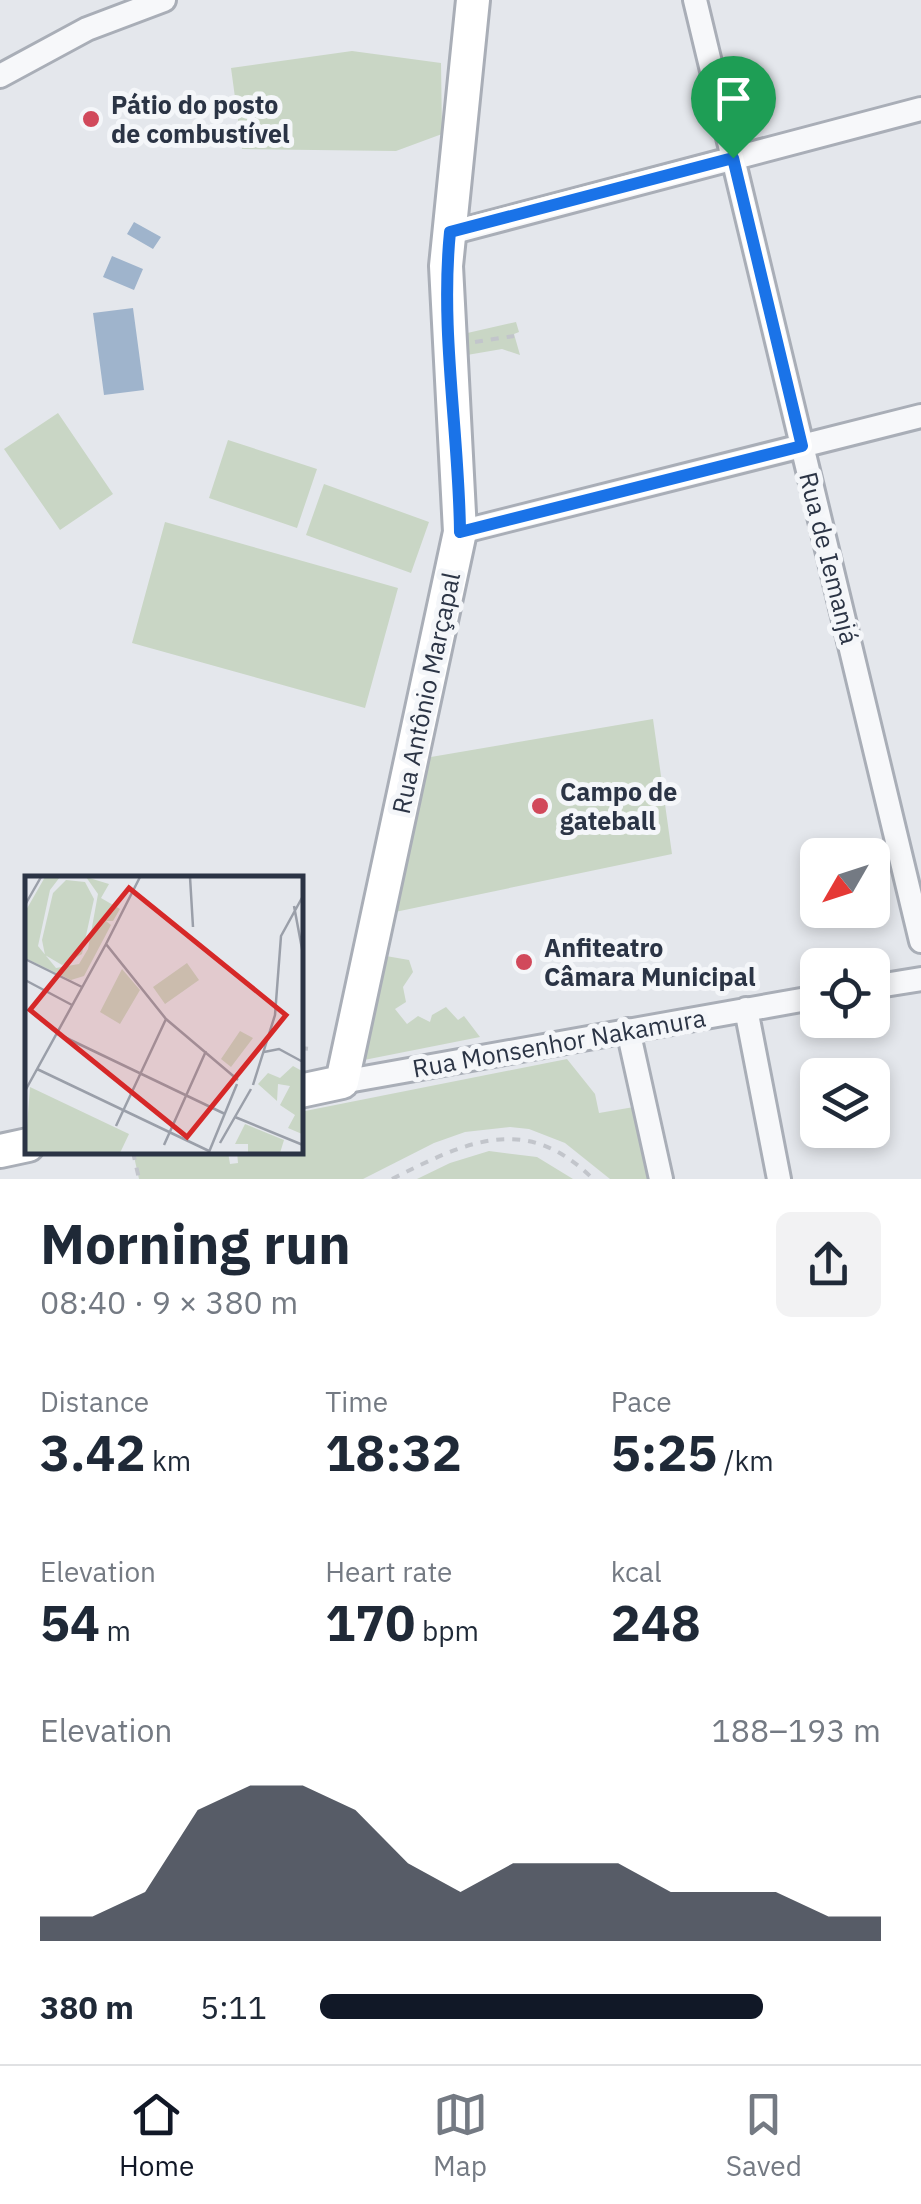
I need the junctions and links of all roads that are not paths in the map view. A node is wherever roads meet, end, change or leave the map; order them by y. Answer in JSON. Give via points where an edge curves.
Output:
{"nodes":[{"id":1,"x":164,"y":0,"type":"edge"},
{"id":2,"x":473,"y":0,"type":"edge"},
{"id":3,"x":695,"y":0,"type":"edge"},
{"id":4,"x":0,"y":76,"type":"edge"},
{"id":5,"x":921,"y":109,"type":"edge"},
{"id":6,"x":733,"y":158,"type":"junction"},
{"id":7,"x":450,"y":232,"type":"junction"},
{"id":8,"x":921,"y":416,"type":"edge"},
{"id":9,"x":802,"y":446,"type":"junction"},
{"id":10,"x":460,"y":532,"type":"junction"},
{"id":11,"x":921,"y":941,"type":"edge"},
{"id":12,"x":921,"y":979,"type":"edge"},
{"id":13,"x":890,"y":984,"type":"edge"},
{"id":14,"x":800,"y":999,"type":"edge"},
{"id":15,"x":746,"y":1009,"type":"junction"},
{"id":16,"x":628,"y":1030,"type":"junction"},
{"id":17,"x":342,"y":1082,"type":"junction"},
{"id":18,"x":302,"y":1091,"type":"edge"},
{"id":19,"x":25,"y":1147,"type":"edge"},
{"id":20,"x":0,"y":1152,"type":"edge"},
{"id":21,"x":661,"y":1179,"type":"edge"},
{"id":22,"x":779,"y":1179,"type":"edge"}],
"edges":[{"from":1,"to":4,"type":"street","via":[[87,28]]},
{"from":2,"to":7,"type":"main road","name":"Rua Antônio Marçapal"},
{"from":3,"to":6,"type":"street","name":"Rua de Iemanjá"},
{"from":5,"to":6,"type":"street"},
{"from":6,"to":7,"type":"street"},
{"from":6,"to":9,"type":"street","name":"Rua de Iemanjá"},
{"from":7,"to":10,"type":"main road","name":"Rua Antônio Marçapal","via":[[446,266]]},
{"from":8,"to":9,"type":"street"},
{"from":9,"to":10,"type":"street"},
{"from":9,"to":11,"type":"street","name":"Rua de Iemanjá"},
{"from":10,"to":17,"type":"main road","name":"Rua Antônio Marçapal"},
{"from":12,"to":13,"type":"street"},
{"from":14,"to":15,"type":"street","name":"Rua Monsenhor Nakamura"},
{"from":15,"to":16,"type":"street","name":"Rua Monsenhor Nakamura"},
{"from":15,"to":22,"type":"street"},
{"from":16,"to":17,"type":"street","name":"Rua Monsenhor Nakamura"},
{"from":16,"to":21,"type":"street"},
{"from":17,"to":18,"type":"main road","name":"Rua Monsenhor Nakamura"},
{"from":19,"to":20,"type":"main road"}]}
